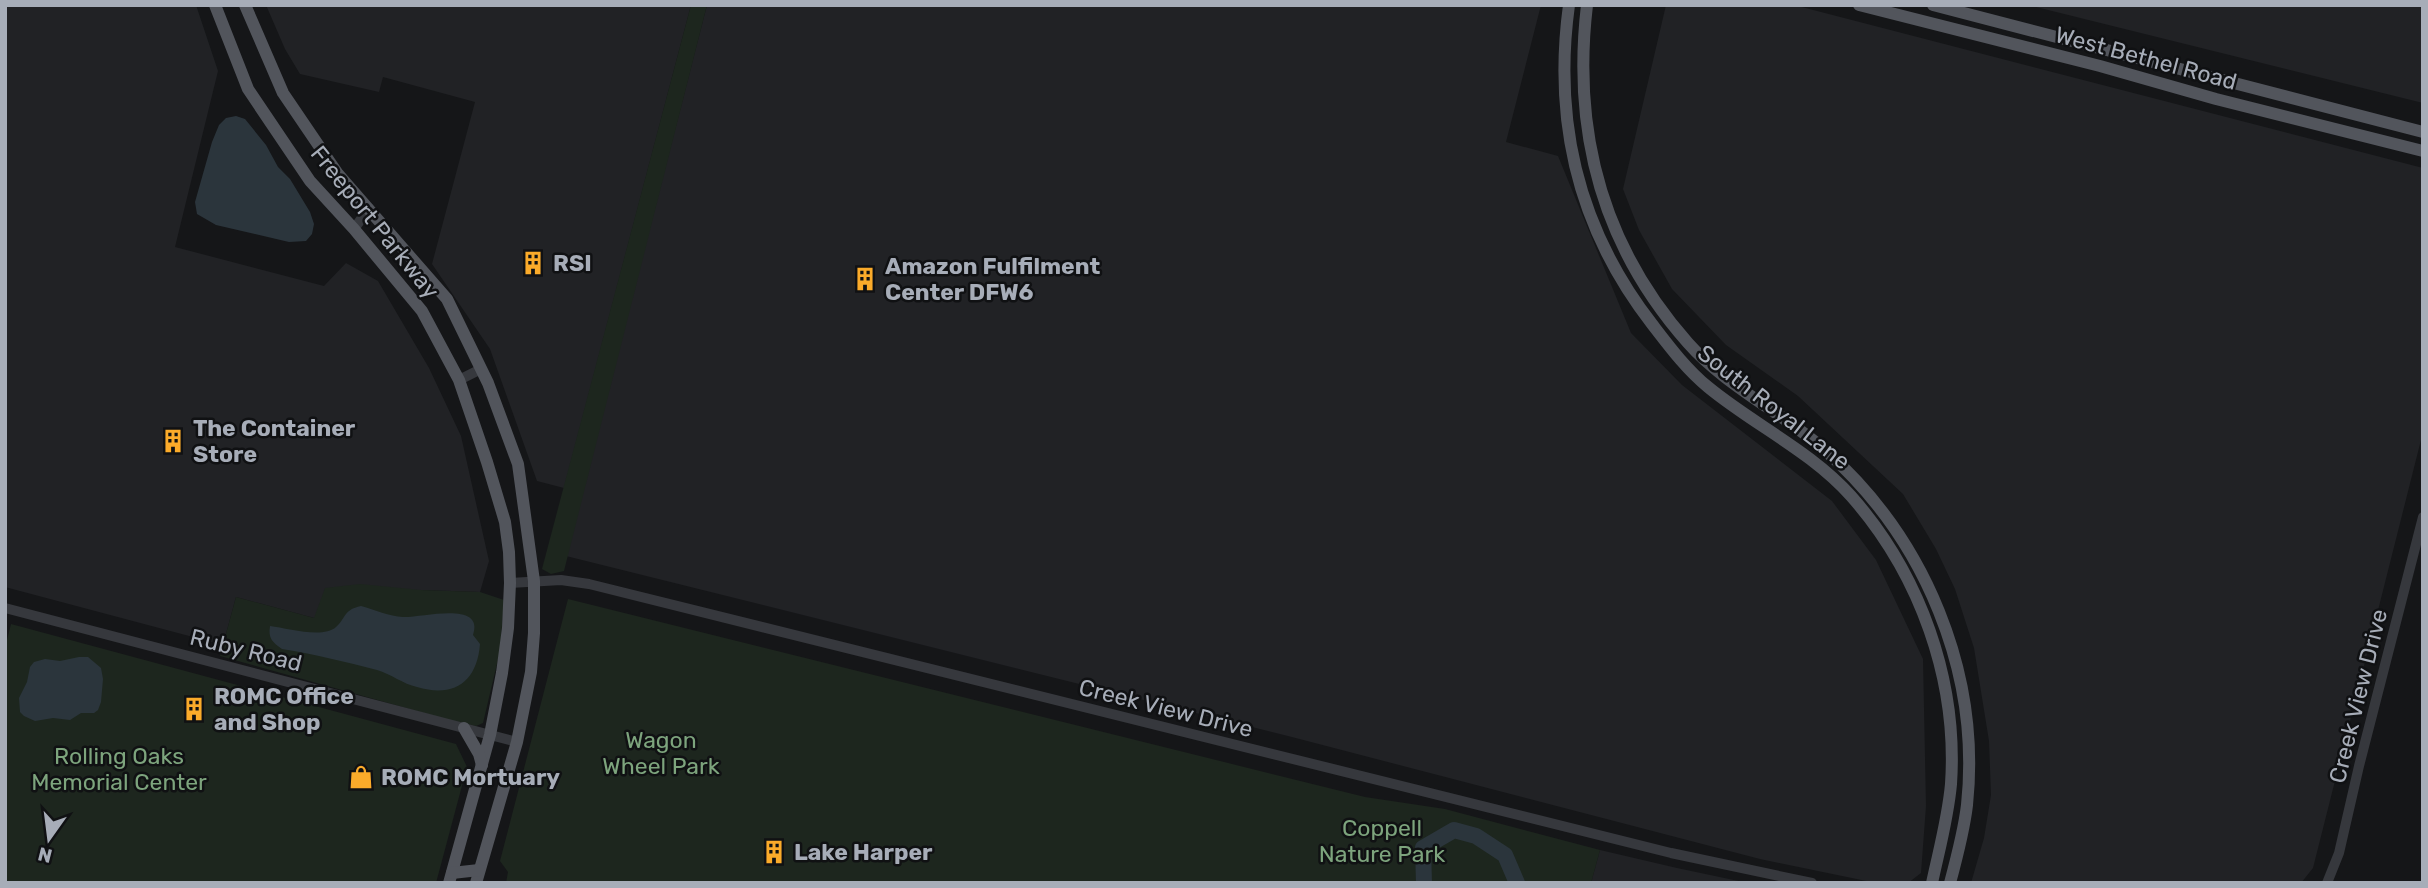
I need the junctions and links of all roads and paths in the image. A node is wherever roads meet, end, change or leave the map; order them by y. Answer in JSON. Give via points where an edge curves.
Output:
{"nodes":[{"id":1,"x":215,"y":5,"type":"edge"},
{"id":2,"x":245,"y":5,"type":"edge"},
{"id":3,"x":1569,"y":5,"type":"edge"},
{"id":4,"x":1587,"y":5,"type":"edge"},
{"id":5,"x":1859,"y":5,"type":"edge"},
{"id":6,"x":1919,"y":5,"type":"edge"},
{"id":7,"x":1933,"y":5,"type":"edge"},
{"id":8,"x":1914,"y":20,"type":"junction"},
{"id":9,"x":2060,"y":39,"type":"junction"},
{"id":10,"x":2056,"y":55,"type":"junction"},
{"id":11,"x":2294,"y":99,"type":"junction"},
{"id":12,"x":2290,"y":117,"type":"junction"},
{"id":13,"x":2423,"y":131,"type":"edge"},
{"id":14,"x":2423,"y":151,"type":"edge"},
{"id":15,"x":369,"y":208,"type":"junction"},
{"id":16,"x":1609,"y":211,"type":"junction"},
{"id":17,"x":1591,"y":219,"type":"junction"},
{"id":18,"x":354,"y":229,"type":"junction"},
{"id":19,"x":481,"y":369,"type":"junction"},
{"id":20,"x":459,"y":380,"type":"junction"},
{"id":21,"x":1739,"y":389,"type":"junction"},
{"id":22,"x":1730,"y":403,"type":"junction"},
{"id":23,"x":2423,"y":517,"type":"edge"},
{"id":24,"x":534,"y":582,"type":"junction"},
{"id":25,"x":510,"y":583,"type":"junction"},
{"id":26,"x":5,"y":608,"type":"edge"},
{"id":27,"x":1958,"y":670,"type":"junction"},
{"id":28,"x":1943,"y":674,"type":"junction"},
{"id":29,"x":464,"y":728,"type":"junction"},
{"id":30,"x":490,"y":736,"type":"junction"},
{"id":31,"x":517,"y":742,"type":"junction"},
{"id":32,"x":482,"y":766,"type":"junction"},
{"id":33,"x":478,"y":876,"type":"edge"},
{"id":34,"x":450,"y":878,"type":"edge"},
{"id":35,"x":470,"y":883,"type":"edge"},
{"id":36,"x":1812,"y":883,"type":"edge"},
{"id":37,"x":1932,"y":883,"type":"edge"},
{"id":38,"x":1951,"y":883,"type":"edge"},
{"id":39,"x":2327,"y":883,"type":"edge"}],
"edges":[{"from":1,"to":18,"type":"main road","name":"Freeport Parkway","via":[[248,89],[310,181]]},
{"from":2,"to":15,"type":"main road","name":"Freeport Parkway","via":[[283,93],[338,174]]},
{"from":3,"to":17,"type":"main road","name":"South Royal Lane","via":[[1566,115]]},
{"from":4,"to":16,"type":"main road","name":"South Royal Lane","via":[[1582,69],[1585,113]]},
{"from":5,"to":8,"type":"main road","name":"West Bethel Road"},
{"from":6,"to":8,"type":"main road"},
{"from":7,"to":9,"type":"main road","name":"West Bethel Road"},
{"from":8,"to":10,"type":"main road","name":"West Bethel Road"},
{"from":9,"to":10,"type":"main road"},
{"from":9,"to":11,"type":"main road","name":"West Bethel Road"},
{"from":10,"to":12,"type":"main road","name":"West Bethel Road"},
{"from":11,"to":12,"type":"main road"},
{"from":11,"to":13,"type":"main road","name":"West Bethel Road"},
{"from":12,"to":14,"type":"main road","name":"West Bethel Road"},
{"from":15,"to":18,"type":"street"},
{"from":15,"to":19,"type":"main road","name":"Freeport Parkway","via":[[447,299]]},
{"from":16,"to":17,"type":"main road"},
{"from":16,"to":21,"type":"main road","name":"South Royal Lane","via":[[1630,262],[1656,304],[1690,345]]},
{"from":17,"to":22,"type":"main road","name":"South Royal Lane","via":[[1631,298],[1681,361]]},
{"from":18,"to":20,"type":"main road","name":"Freeport Parkway","via":[[422,311]]},
{"from":19,"to":20,"type":"street"},
{"from":19,"to":24,"type":"main road","name":"Freeport Parkway","via":[[518,464]]},
{"from":20,"to":25,"type":"main road","name":"Freeport Parkway","via":[[505,523]]},
{"from":21,"to":22,"type":"main road"},
{"from":21,"to":27,"type":"main road","name":"South Royal Lane","via":[[1826,451],[1886,516],[1914,557],[1943,621]]},
{"from":22,"to":28,"type":"main road","name":"South Royal Lane","via":[[1793,445],[1850,495],[1892,551],[1936,646]]},
{"from":23,"to":39,"type":"street","name":"Creek View Drive","via":[[2339,853]]},
{"from":24,"to":25,"type":"street","name":"Creek View Drive"},
{"from":24,"to":31,"type":"main road","name":"Freeport Parkway","via":[[531,672]]},
{"from":24,"to":36,"type":"street","name":"Creek View Drive","via":[[589,584],[1671,853]]},
{"from":25,"to":30,"type":"main road","name":"Freeport Parkway","via":[[508,628]]},
{"from":26,"to":29,"type":"street","name":"Ruby Road"},
{"from":27,"to":28,"type":"main road"},
{"from":27,"to":38,"type":"main road","name":"South Royal Lane","via":[[1969,767],[1965,818]]},
{"from":28,"to":37,"type":"main road","name":"South Royal Lane","via":[[1951,733],[1951,782]]},
{"from":29,"to":30,"type":"street","name":"Ruby Road"},
{"from":29,"to":32,"type":"main road"},
{"from":30,"to":31,"type":"street","name":"Ruby Road"},
{"from":30,"to":32,"type":"main road","name":"Freeport Parkway"},
{"from":31,"to":33,"type":"main road","name":"Freeport Parkway"},
{"from":32,"to":34,"type":"main road","name":"Freeport Parkway"},
{"from":33,"to":34,"type":"main road"},
{"from":34,"to":35,"type":"main road"}]}
